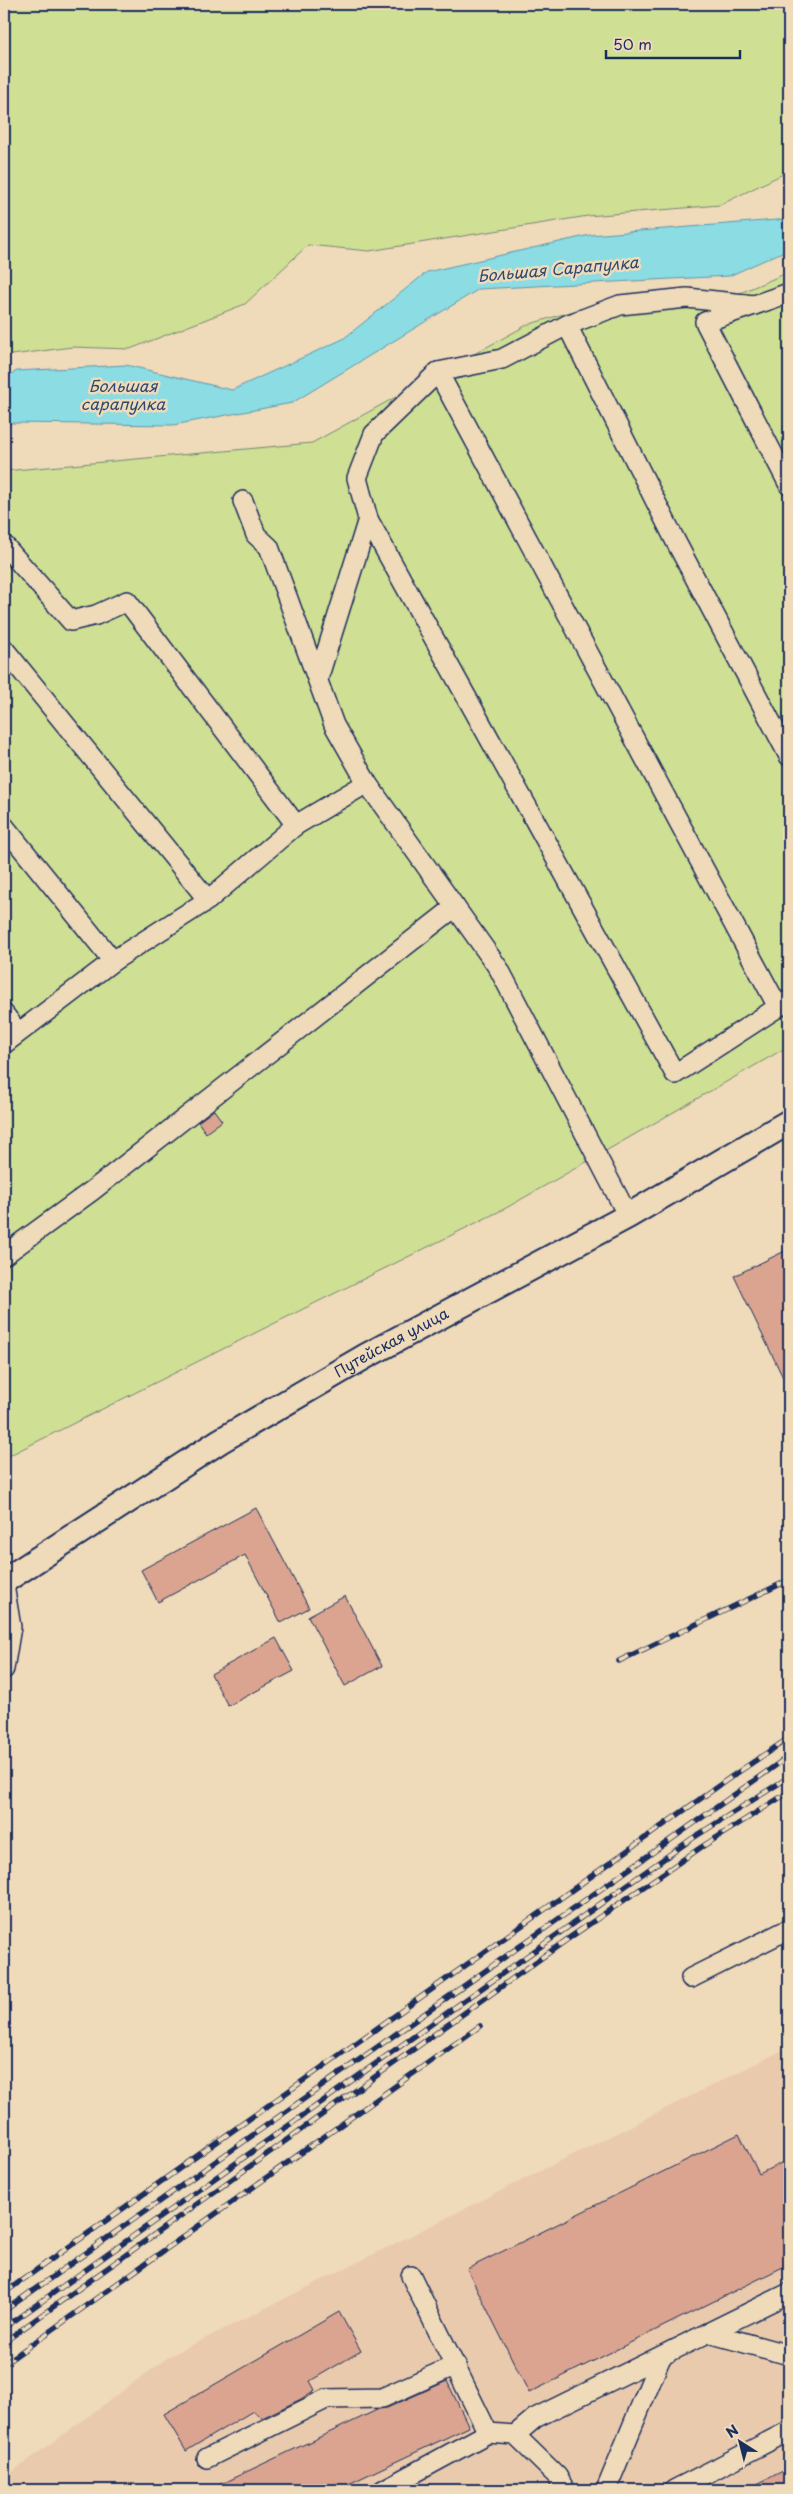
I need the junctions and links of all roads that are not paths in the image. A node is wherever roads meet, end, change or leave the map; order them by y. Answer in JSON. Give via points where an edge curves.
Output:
{"nodes":[{"id":1,"x":789,"y":293,"type":"edge"},
{"id":2,"x":754,"y":305,"type":"junction"},
{"id":3,"x":567,"y":325,"type":"junction"},
{"id":4,"x":438,"y":372,"type":"junction"},
{"id":5,"x":789,"y":485,"type":"edge"},
{"id":6,"x":243,"y":502,"type":"dead end"},
{"id":7,"x":368,"y":519,"type":"junction"},
{"id":8,"x":4,"y":546,"type":"edge"},
{"id":9,"x":4,"y":649,"type":"edge"},
{"id":10,"x":318,"y":679,"type":"junction"},
{"id":11,"x":789,"y":756,"type":"edge"},
{"id":12,"x":367,"y":783,"type":"junction"},
{"id":13,"x":296,"y":825,"type":"junction"},
{"id":14,"x":4,"y":826,"type":"edge"},
{"id":15,"x":208,"y":900,"type":"junction"},
{"id":16,"x":455,"y":907,"type":"junction"},
{"id":17,"x":113,"y":961,"type":"junction"},
{"id":18,"x":784,"y":1004,"type":"edge"},
{"id":19,"x":4,"y":1014,"type":"edge"},
{"id":20,"x":11,"y":1038,"type":"edge"},
{"id":21,"x":789,"y":1122,"type":"edge"},
{"id":22,"x":628,"y":1216,"type":"junction"},
{"id":23,"x":4,"y":1255,"type":"edge"},
{"id":24,"x":4,"y":1583,"type":"edge"},
{"id":25,"x":4,"y":1669,"type":"edge"},
{"id":26,"x":789,"y":1929,"type":"edge"},
{"id":27,"x":691,"y":1978,"type":"dead end"},
{"id":28,"x":411,"y":2276,"type":"dead end"},
{"id":29,"x":789,"y":2294,"type":"edge"},
{"id":30,"x":709,"y":2333,"type":"junction"},
{"id":31,"x":789,"y":2355,"type":"edge"},
{"id":32,"x":661,"y":2357,"type":"junction"},
{"id":33,"x":456,"y":2365,"type":"junction"},
{"id":34,"x":789,"y":2431,"type":"edge"},
{"id":35,"x":488,"y":2434,"type":"junction"},
{"id":36,"x":515,"y":2435,"type":"junction"},
{"id":37,"x":207,"y":2458,"type":"dead end"},
{"id":38,"x":383,"y":2490,"type":"edge"},
{"id":39,"x":565,"y":2490,"type":"edge"},
{"id":40,"x":606,"y":2490,"type":"edge"},
{"id":41,"x":674,"y":2490,"type":"edge"}],
"edges":[{"from":1,"to":2,"type":"lane"},
{"from":2,"to":3,"type":"lane","via":[[687,298],[620,305]]},
{"from":2,"to":5,"type":"lane","via":[[705,322]]},
{"from":3,"to":4,"type":"lane","via":[[502,359]]},
{"from":3,"to":11,"type":"lane"},
{"from":4,"to":7,"type":"lane","via":[[374,434],[357,478]]},
{"from":4,"to":18,"type":"lane"},
{"from":6,"to":10,"type":"lane","via":[[256,535],[269,547]]},
{"from":7,"to":10,"type":"lane"},
{"from":7,"to":18,"type":"lane","via":[[675,1074]]},
{"from":8,"to":13,"type":"lane","via":[[71,621],[96,616],[127,601]]},
{"from":9,"to":15,"type":"lane"},
{"from":10,"to":12,"type":"lane","via":[[334,725]]},
{"from":12,"to":13,"type":"lane"},
{"from":12,"to":16,"type":"lane"},
{"from":13,"to":15,"type":"lane"},
{"from":14,"to":17,"type":"lane"},
{"from":15,"to":17,"type":"lane"},
{"from":16,"to":22,"type":"lane","via":[[498,969]]},
{"from":16,"to":23,"type":"lane","via":[[93,1190]]},
{"from":17,"to":20,"type":"lane"},
{"from":19,"to":20,"type":"lane"},
{"from":21,"to":22,"type":"main road","name":"Путейская улица"},
{"from":22,"to":24,"type":"main road","name":"Путейская улица","via":[[366,1356],[220,1441]]},
{"from":24,"to":25,"type":"lane","via":[[11,1627]]},
{"from":26,"to":27,"type":"lane"},
{"from":28,"to":33,"type":"lane"},
{"from":29,"to":30,"type":"lane"},
{"from":30,"to":31,"type":"lane"},
{"from":30,"to":32,"type":"lane"},
{"from":32,"to":36,"type":"lane","via":[[535,2418]]},
{"from":32,"to":40,"type":"lane"},
{"from":33,"to":35,"type":"lane"},
{"from":33,"to":37,"type":"lane","via":[[382,2398],[326,2399]]},
{"from":34,"to":41,"type":"lane"},
{"from":35,"to":36,"type":"lane"},
{"from":35,"to":38,"type":"lane"},
{"from":36,"to":39,"type":"lane","via":[[557,2476]]}]}
